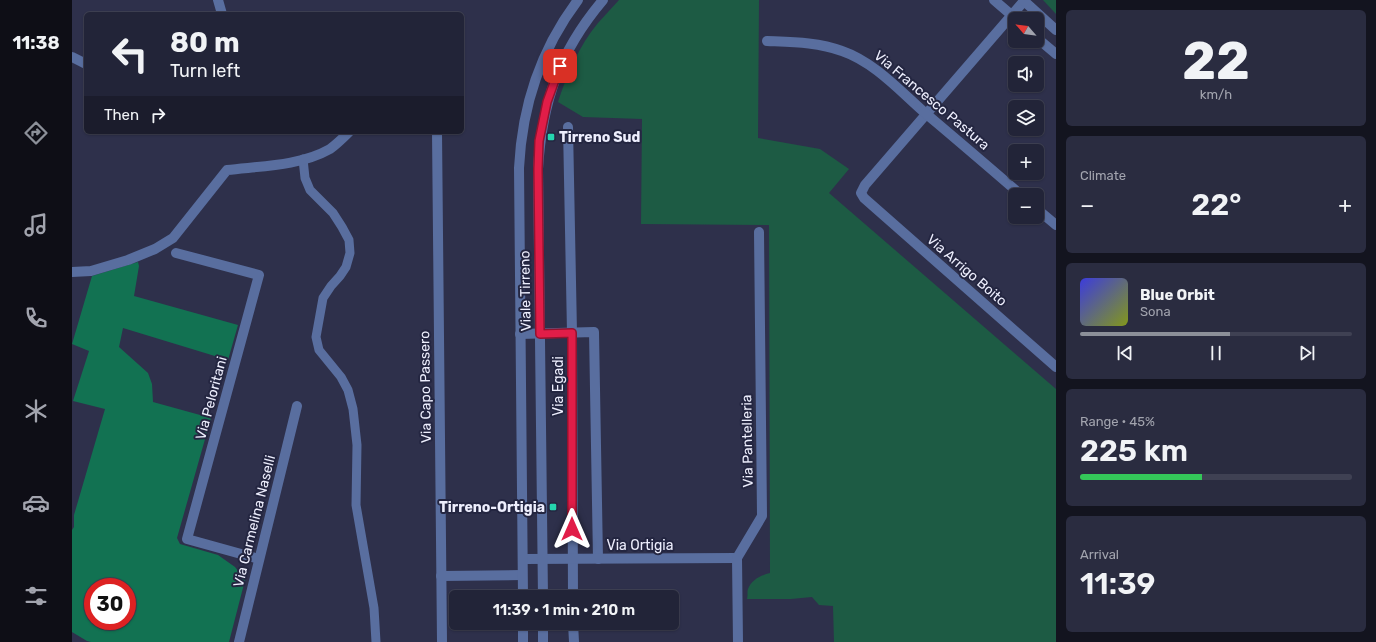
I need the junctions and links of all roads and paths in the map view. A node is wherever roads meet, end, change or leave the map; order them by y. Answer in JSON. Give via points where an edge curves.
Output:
{"nodes":[{"id":1,"x":218,"y":0,"type":"edge"},
{"id":2,"x":578,"y":0,"type":"edge"},
{"id":3,"x":603,"y":0,"type":"edge"},
{"id":4,"x":994,"y":0,"type":"edge"},
{"id":5,"x":1023,"y":0,"type":"edge"},
{"id":6,"x":571,"y":5,"type":"edge"},
{"id":7,"x":221,"y":12,"type":"edge"},
{"id":8,"x":1016,"y":12,"type":"edge"},
{"id":9,"x":1008,"y":13,"type":"edge"},
{"id":10,"x":1008,"y":23,"type":"edge"},
{"id":11,"x":1056,"y":30,"type":"edge"},
{"id":12,"x":767,"y":41,"type":"dead end"},
{"id":13,"x":1044,"y":44,"type":"edge"},
{"id":14,"x":1056,"y":54,"type":"edge"},
{"id":15,"x":72,"y":57,"type":"edge"},
{"id":16,"x":84,"y":63,"type":"edge"},
{"id":17,"x":926,"y":113,"type":"junction"},
{"id":18,"x":568,"y":128,"type":"dead end"},
{"id":19,"x":347,"y":134,"type":"edge"},
{"id":20,"x":437,"y":134,"type":"edge"},
{"id":21,"x":303,"y":159,"type":"junction"},
{"id":22,"x":1013,"y":188,"type":"edge"},
{"id":23,"x":1044,"y":215,"type":"edge"},
{"id":24,"x":1056,"y":225,"type":"edge"},
{"id":25,"x":759,"y":232,"type":"dead end"},
{"id":26,"x":176,"y":253,"type":"dead end"},
{"id":27,"x":72,"y":272,"type":"edge"},
{"id":28,"x":572,"y":333,"type":"junction"},
{"id":29,"x":520,"y":334,"type":"junction"},
{"id":30,"x":540,"y":334,"type":"junction"},
{"id":31,"x":1056,"y":367,"type":"edge"},
{"id":32,"x":297,"y":406,"type":"dead end"},
{"id":33,"x":737,"y":558,"type":"junction"},
{"id":34,"x":259,"y":559,"type":"junction"},
{"id":35,"x":543,"y":559,"type":"junction"},
{"id":36,"x":572,"y":559,"type":"junction"},
{"id":37,"x":598,"y":559,"type":"junction"},
{"id":38,"x":522,"y":560,"type":"junction"},
{"id":39,"x":522,"y":575,"type":"junction"},
{"id":40,"x":441,"y":576,"type":"junction"},
{"id":41,"x":523,"y":590,"type":"edge"},
{"id":42,"x":543,"y":590,"type":"edge"},
{"id":43,"x":573,"y":590,"type":"edge"},
{"id":44,"x":523,"y":630,"type":"edge"},
{"id":45,"x":543,"y":630,"type":"edge"},
{"id":46,"x":573,"y":630,"type":"edge"},
{"id":47,"x":239,"y":642,"type":"edge"},
{"id":48,"x":376,"y":642,"type":"edge"},
{"id":49,"x":442,"y":642,"type":"edge"},
{"id":50,"x":523,"y":642,"type":"edge"},
{"id":51,"x":543,"y":642,"type":"edge"},
{"id":52,"x":574,"y":642,"type":"edge"},
{"id":53,"x":738,"y":642,"type":"edge"}],
"edges":[{"from":1,"to":7,"type":"street"},
{"from":2,"to":6,"type":"street","name":"Viale Tirreno"},
{"from":3,"to":30,"type":"street","name":"Viale Tirreno","via":[[588,17],[569,48],[553,83],[542,122],[538,169]]},
{"from":4,"to":9,"type":"street"},
{"from":5,"to":8,"type":"street"},
{"from":5,"to":11,"type":"street"},
{"from":6,"to":29,"type":"street","name":"Viale Tirreno","via":[[539,68],[520,143]]},
{"from":10,"to":17,"type":"street"},
{"from":12,"to":17,"type":"street","name":"Via Francesco Pastura","via":[[826,46],[861,59]]},
{"from":13,"to":14,"type":"street"},
{"from":15,"to":16,"type":"street"},
{"from":17,"to":22,"type":"street","name":"Via Francesco Pastura"},
{"from":17,"to":31,"type":"street","name":"Via Arrigo Boito","via":[[865,185],[861,192],[864,198]]},
{"from":18,"to":28,"type":"street","name":"Via Egadi"},
{"from":19,"to":21,"type":"street","via":[[331,148]]},
{"from":20,"to":40,"type":"street","name":"Via Capo Passero"},
{"from":21,"to":27,"type":"street","via":[[227,170],[173,238],[128,260],[91,271]]},
{"from":21,"to":48,"type":"lane","via":[[305,178],[310,190],[332,213],[349,240],[350,253],[346,267],[323,298],[316,337],[319,350],[348,390],[353,409],[357,445],[356,505],[374,608]]},
{"from":23,"to":24,"type":"street"},
{"from":25,"to":33,"type":"street","name":"Via Pantelleria","via":[[762,516]]},
{"from":26,"to":34,"type":"street","name":"Via Peloritani","via":[[259,275],[187,538]]},
{"from":28,"to":30,"type":"street"},
{"from":28,"to":36,"type":"street","name":"Via Egadi"},
{"from":28,"to":37,"type":"street","via":[[594,332]]},
{"from":29,"to":30,"type":"street"},
{"from":29,"to":38,"type":"street","name":"Viale Tirreno"},
{"from":30,"to":35,"type":"street","name":"Viale Tirreno"},
{"from":32,"to":34,"type":"street","name":"Via Carmelina Naselli"},
{"from":33,"to":37,"type":"street","name":"Via Ortigia"},
{"from":33,"to":53,"type":"street"},
{"from":34,"to":47,"type":"street","name":"Via Carmelina Naselli"},
{"from":35,"to":36,"type":"street","name":"Via Ortigia"},
{"from":35,"to":38,"type":"street","name":"Via Ortigia"},
{"from":35,"to":42,"type":"street","name":"Viale Tirreno"},
{"from":36,"to":37,"type":"street","name":"Via Ortigia"},
{"from":36,"to":43,"type":"street","name":"Via Egadi"},
{"from":38,"to":39,"type":"street","name":"Viale Tirreno"},
{"from":39,"to":40,"type":"street"},
{"from":39,"to":41,"type":"street","name":"Viale Tirreno"},
{"from":40,"to":49,"type":"street","name":"Via Capo Passero"},
{"from":44,"to":50,"type":"street"},
{"from":45,"to":51,"type":"street"},
{"from":46,"to":52,"type":"street"}]}
